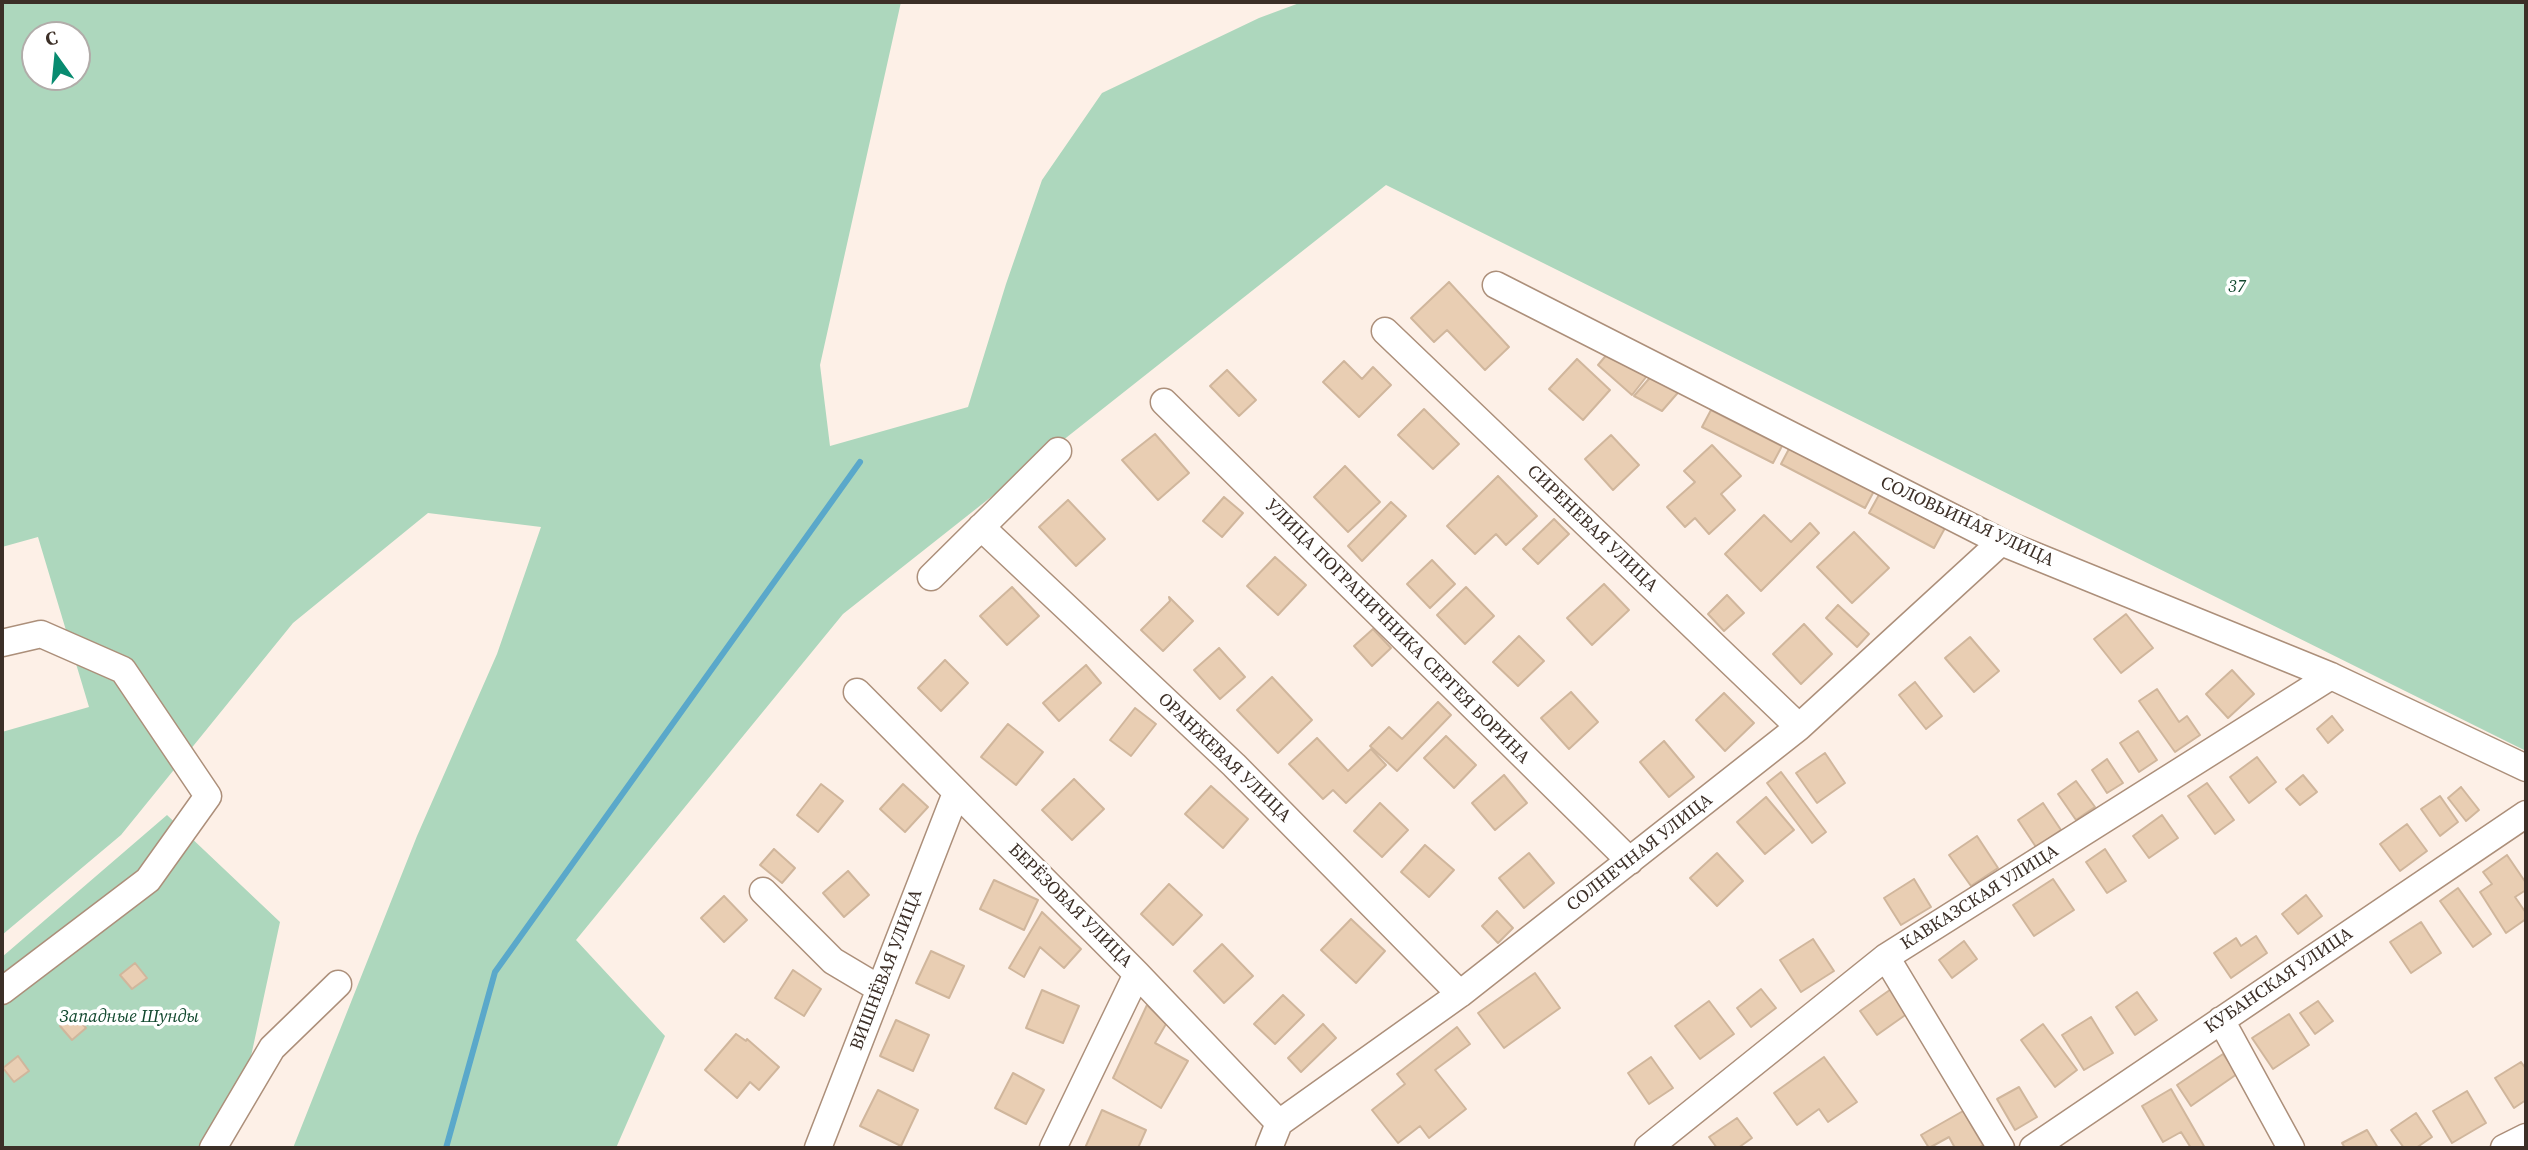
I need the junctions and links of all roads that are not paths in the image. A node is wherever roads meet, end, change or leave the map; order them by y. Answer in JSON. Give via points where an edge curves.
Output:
{"nodes":[{"id":1,"x":1496,"y":285,"type":"dead end"},
{"id":2,"x":1385,"y":331,"type":"dead end"},
{"id":3,"x":1164,"y":402,"type":"dead end"},
{"id":4,"x":1058,"y":451,"type":"dead end"},
{"id":5,"x":981,"y":527,"type":"junction"},
{"id":6,"x":2001,"y":542,"type":"junction"},
{"id":7,"x":930,"y":577,"type":"dead end"},
{"id":8,"x":2,"y":643,"type":"edge"},
{"id":9,"x":2332,"y":676,"type":"junction"},
{"id":10,"x":857,"y":692,"type":"dead end"},
{"id":11,"x":1799,"y":727,"type":"junction"},
{"id":12,"x":2526,"y":768,"type":"edge"},
{"id":13,"x":956,"y":793,"type":"junction"},
{"id":14,"x":2526,"y":814,"type":"edge"},
{"id":15,"x":1630,"y":862,"type":"junction"},
{"id":16,"x":763,"y":891,"type":"dead end"},
{"id":17,"x":1886,"y":957,"type":"junction"},
{"id":18,"x":1137,"y":974,"type":"junction"},
{"id":19,"x":338,"y":984,"type":"dead end"},
{"id":20,"x":880,"y":989,"type":"junction"},
{"id":21,"x":2,"y":991,"type":"edge"},
{"id":22,"x":1460,"y":994,"type":"junction"},
{"id":23,"x":2221,"y":1020,"type":"junction"},
{"id":24,"x":1279,"y":1123,"type":"junction"},
{"id":25,"x":2526,"y":1137,"type":"edge"},
{"id":26,"x":213,"y":1148,"type":"edge"},
{"id":27,"x":818,"y":1148,"type":"edge"},
{"id":28,"x":1053,"y":1148,"type":"edge"},
{"id":29,"x":1269,"y":1148,"type":"edge"},
{"id":30,"x":1648,"y":1148,"type":"edge"},
{"id":31,"x":2001,"y":1148,"type":"edge"},
{"id":32,"x":2033,"y":1148,"type":"edge"},
{"id":33,"x":2291,"y":1148,"type":"edge"},
{"id":34,"x":2504,"y":1148,"type":"edge"}],
"edges":[{"from":1,"to":6,"type":"street","name":"СОЛОВЬИНАЯ УЛИЦА"},
{"from":2,"to":11,"type":"street","name":"СИРЕНЕВАЯ УЛИЦА"},
{"from":3,"to":15,"type":"street","name":"УЛИЦА ПОГРАНИЧНИКА СЕРГЕЯ БОРИНА"},
{"from":4,"to":5,"type":"street"},
{"from":5,"to":7,"type":"street"},
{"from":5,"to":22,"type":"street","name":"ОРАНЖЕВАЯ УЛИЦА","via":[[1234,765]]},
{"from":6,"to":9,"type":"street","name":"СОЛОВЬИНАЯ УЛИЦА"},
{"from":6,"to":11,"type":"street","name":"СОЛНЕЧНАЯ УЛИЦА"},
{"from":8,"to":21,"type":"street","via":[[41,634],[123,670],[208,796],[148,880]]},
{"from":9,"to":12,"type":"street","name":"СОЛОВЬИНАЯ УЛИЦА"},
{"from":9,"to":17,"type":"street","name":"КАВКАЗСКАЯ УЛИЦА"},
{"from":10,"to":13,"type":"street","name":"БЕРЁЗОВАЯ УЛИЦА"},
{"from":11,"to":15,"type":"street","name":"СОЛНЕЧНАЯ УЛИЦА"},
{"from":13,"to":18,"type":"street","name":"БЕРЁЗОВАЯ УЛИЦА"},
{"from":13,"to":20,"type":"street","name":"ВИШНЁВАЯ УЛИЦА"},
{"from":14,"to":23,"type":"street","name":"КУБАНСКАЯ УЛИЦА"},
{"from":15,"to":22,"type":"street","name":"СОЛНЕЧНАЯ УЛИЦА"},
{"from":16,"to":20,"type":"street","via":[[833,961]]},
{"from":17,"to":30,"type":"street","name":"КАВКАЗСКАЯ УЛИЦА"},
{"from":17,"to":31,"type":"street"},
{"from":18,"to":24,"type":"street","name":"БЕРЁЗОВАЯ УЛИЦА"},
{"from":18,"to":28,"type":"street"},
{"from":19,"to":26,"type":"street","via":[[272,1048]]},
{"from":20,"to":27,"type":"street","name":"ВИШНЁВАЯ УЛИЦА"},
{"from":22,"to":24,"type":"street","name":"СОЛНЕЧНАЯ УЛИЦА"},
{"from":23,"to":32,"type":"street","name":"КУБАНСКАЯ УЛИЦА"},
{"from":23,"to":33,"type":"street"},
{"from":24,"to":29,"type":"street"},
{"from":25,"to":34,"type":"street"}]}
